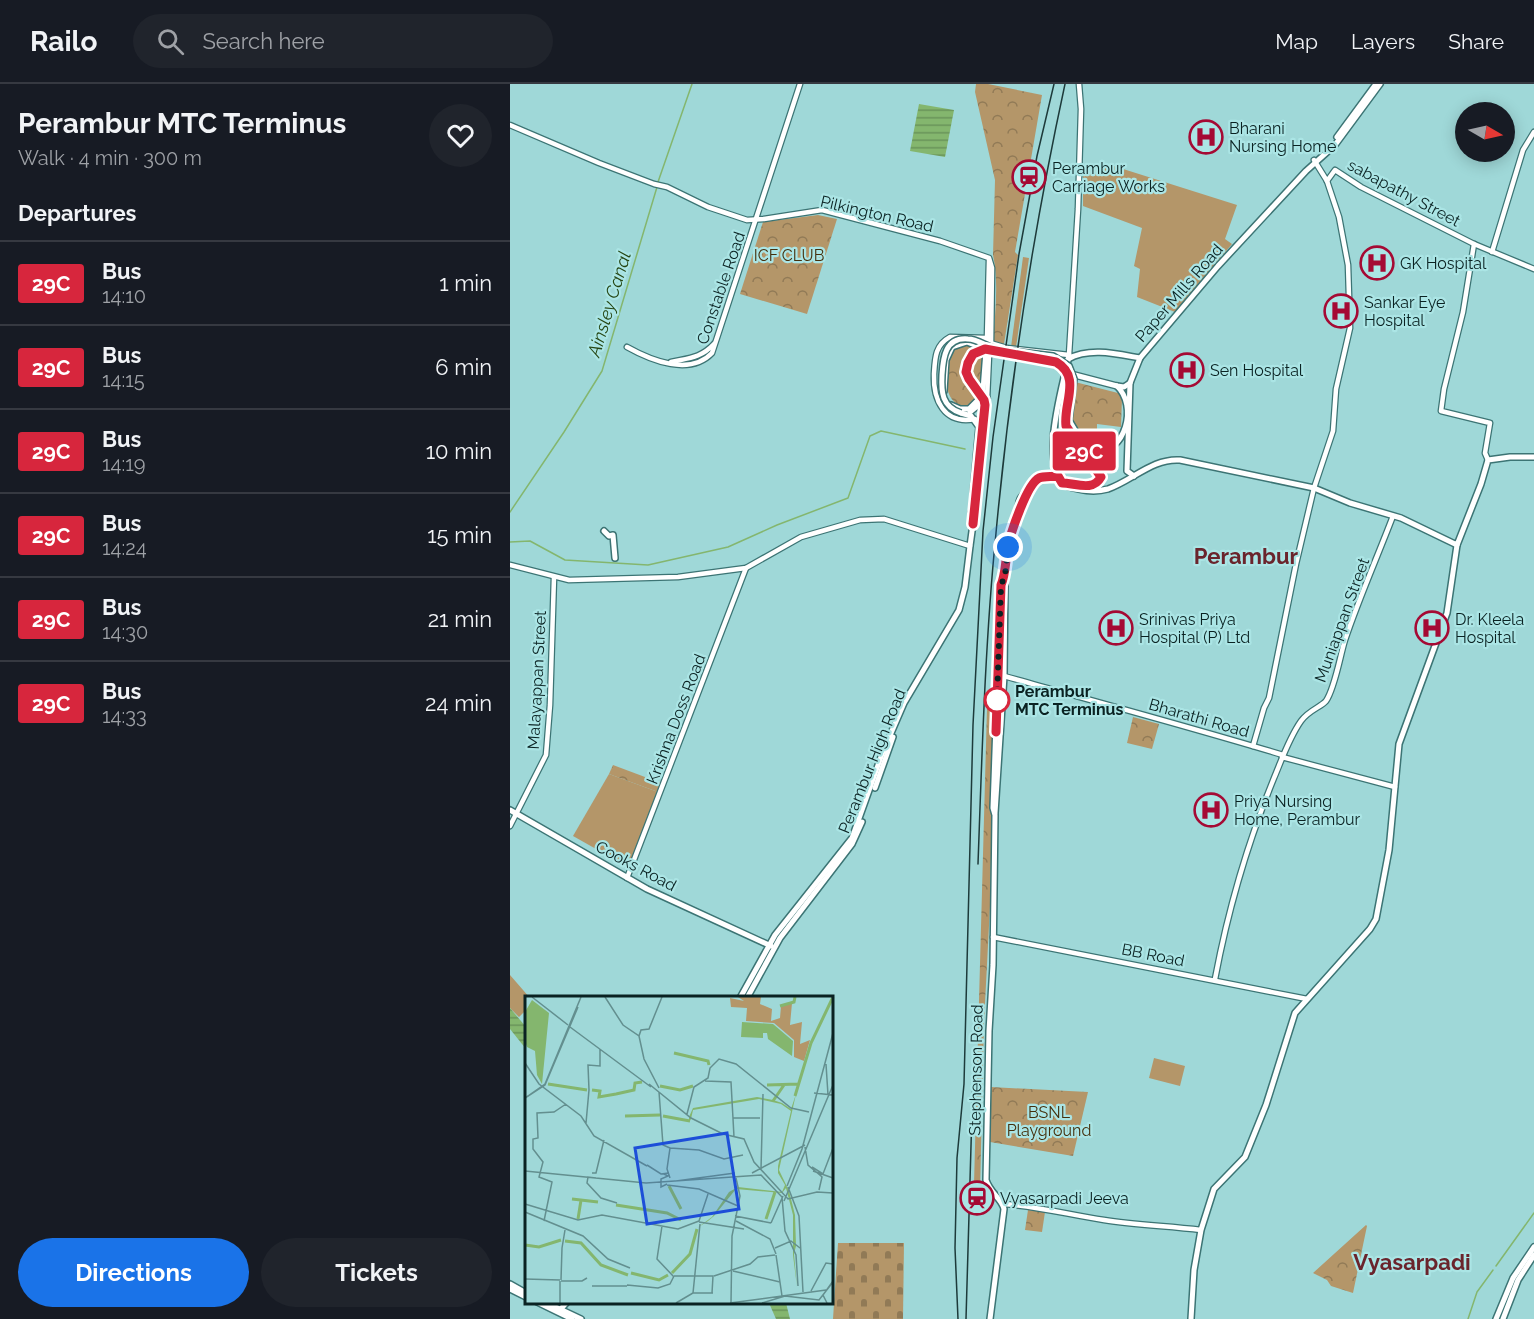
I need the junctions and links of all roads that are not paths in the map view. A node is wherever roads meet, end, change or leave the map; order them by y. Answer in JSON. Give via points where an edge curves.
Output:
{"nodes":[{"id":1,"x":800,"y":84,"type":"edge"},
{"id":2,"x":1079,"y":84,"type":"edge"},
{"id":3,"x":1376,"y":84,"type":"edge"},
{"id":4,"x":1380,"y":84,"type":"edge"},
{"id":5,"x":510,"y":125,"type":"edge"},
{"id":6,"x":1534,"y":132,"type":"edge"},
{"id":7,"x":1315,"y":161,"type":"junction"},
{"id":8,"x":1327,"y":181,"type":"junction"},
{"id":9,"x":759,"y":208,"type":"junction"},
{"id":10,"x":764,"y":219,"type":"junction"},
{"id":11,"x":756,"y":220,"type":"junction"},
{"id":12,"x":1473,"y":244,"type":"junction"},
{"id":13,"x":1492,"y":252,"type":"junction"},
{"id":14,"x":989,"y":258,"type":"junction"},
{"id":15,"x":1534,"y":269,"type":"edge"},
{"id":16,"x":987,"y":338,"type":"junction"},
{"id":17,"x":718,"y":340,"type":"junction"},
{"id":18,"x":991,"y":344,"type":"junction"},
{"id":19,"x":627,"y":347,"type":"dead end"},
{"id":20,"x":987,"y":352,"type":"junction"},
{"id":21,"x":1068,"y":357,"type":"junction"},
{"id":22,"x":1140,"y":358,"type":"junction"},
{"id":23,"x":671,"y":362,"type":"junction"},
{"id":24,"x":1059,"y":366,"type":"junction"},
{"id":25,"x":1068,"y":372,"type":"junction"},
{"id":26,"x":1078,"y":376,"type":"junction"},
{"id":27,"x":1130,"y":383,"type":"junction"},
{"id":28,"x":1117,"y":386,"type":"junction"},
{"id":29,"x":987,"y":398,"type":"junction"},
{"id":30,"x":964,"y":412,"type":"junction"},
{"id":31,"x":975,"y":420,"type":"junction"},
{"id":32,"x":985,"y":421,"type":"junction"},
{"id":33,"x":1534,"y":457,"type":"edge"},
{"id":34,"x":1488,"y":460,"type":"junction"},
{"id":35,"x":1057,"y":475,"type":"junction"},
{"id":36,"x":1134,"y":476,"type":"junction"},
{"id":37,"x":1062,"y":483,"type":"junction"},
{"id":38,"x":1314,"y":488,"type":"junction"},
{"id":39,"x":1393,"y":516,"type":"junction"},
{"id":40,"x":973,"y":521,"type":"junction"},
{"id":41,"x":604,"y":531,"type":"dead end"},
{"id":42,"x":1456,"y":545,"type":"junction"},
{"id":43,"x":970,"y":546,"type":"junction"},
{"id":44,"x":615,"y":558,"type":"dead end"},
{"id":45,"x":510,"y":565,"type":"edge"},
{"id":46,"x":746,"y":568,"type":"junction"},
{"id":47,"x":1005,"y":576,"type":"junction"},
{"id":48,"x":554,"y":577,"type":"junction"},
{"id":49,"x":1004,"y":676,"type":"junction"},
{"id":50,"x":1253,"y":746,"type":"junction"},
{"id":51,"x":1282,"y":756,"type":"junction"},
{"id":52,"x":1395,"y":788,"type":"junction"},
{"id":53,"x":512,"y":812,"type":"edge"},
{"id":54,"x":995,"y":815,"type":"junction"},
{"id":55,"x":510,"y":826,"type":"edge"},
{"id":56,"x":627,"y":878,"type":"junction"},
{"id":57,"x":993,"y":937,"type":"junction"},
{"id":58,"x":770,"y":948,"type":"junction"},
{"id":59,"x":1215,"y":979,"type":"junction"},
{"id":60,"x":741,"y":996,"type":"edge"},
{"id":61,"x":748,"y":996,"type":"edge"},
{"id":62,"x":1307,"y":999,"type":"junction"},
{"id":63,"x":1003,"y":1204,"type":"junction"},
{"id":64,"x":1201,"y":1230,"type":"junction"},
{"id":65,"x":1534,"y":1247,"type":"edge"},
{"id":66,"x":1534,"y":1255,"type":"edge"},
{"id":67,"x":510,"y":1286,"type":"edge"},
{"id":68,"x":525,"y":1294,"type":"edge"},
{"id":69,"x":543,"y":1304,"type":"edge"},
{"id":70,"x":557,"y":1309,"type":"edge"},
{"id":71,"x":572,"y":1319,"type":"edge"},
{"id":72,"x":581,"y":1319,"type":"edge"},
{"id":73,"x":990,"y":1319,"type":"edge"},
{"id":74,"x":1191,"y":1319,"type":"edge"},
{"id":75,"x":1496,"y":1319,"type":"edge"},
{"id":76,"x":1503,"y":1319,"type":"edge"}],
"edges":[{"from":1,"to":9,"type":"street","name":"Constable Road"},
{"from":2,"to":21,"type":"street","via":[[1078,209]]},
{"from":3,"to":7,"type":"main road","name":"Paper Mills Road"},
{"from":4,"to":7,"type":"main road","name":"Paper Mills Road","via":[[1333,147]]},
{"from":5,"to":11,"type":"street","name":"Pilkington Road","via":[[735,217]]},
{"from":6,"to":13,"type":"street","via":[[1523,150]]},
{"from":7,"to":8,"type":"street"},
{"from":7,"to":22,"type":"main road","name":"Paper Mills Road"},
{"from":8,"to":12,"type":"street","name":"sabapathy Street","via":[[1335,170]]},
{"from":8,"to":38,"type":"street","via":[[1348,266],[1350,321],[1336,389],[1333,431]]},
{"from":9,"to":10,"type":"street","name":"Constable Road"},
{"from":9,"to":11,"type":"street","name":"Constable Road"},
{"from":10,"to":11,"type":"street","name":"Pilkington Road"},
{"from":10,"to":14,"type":"street","name":"Pilkington Road","via":[[822,210]]},
{"from":11,"to":17,"type":"street","name":"Constable Road"},
{"from":12,"to":13,"type":"street"},
{"from":12,"to":34,"type":"street","via":[[1442,411],[1490,423],[1485,453]]},
{"from":13,"to":15,"type":"street"},
{"from":14,"to":16,"type":"street"},
{"from":14,"to":18,"type":"street"},
{"from":16,"to":18,"type":"street"},
{"from":16,"to":30,"type":"main road","via":[[983,390]]},
{"from":16,"to":31,"type":"street","via":[[950,337],[939,346],[935,358],[938,403],[951,416]]},
{"from":17,"to":23,"type":"street","via":[[696,358]]},
{"from":17,"to":23,"type":"street","name":"Constable Road","via":[[707,358],[692,365]]},
{"from":18,"to":21,"type":"street"},
{"from":19,"to":23,"type":"street","via":[[654,360]]},
{"from":20,"to":24,"type":"street"},
{"from":20,"to":29,"type":"street"},
{"from":20,"to":30,"type":"main road","bridge":true,"via":[[974,343],[964,342],[952,347],[947,356],[945,396],[953,407]]},
{"from":20,"to":37,"type":"main road","bridge":true,"via":[[1056,362],[1065,369],[1070,381],[1066,426],[1101,480],[1086,486]]},
{"from":20,"to":40,"type":"main road","bridge":true,"via":[[973,354],[966,369],[985,405]]},
{"from":21,"to":22,"type":"main road","name":"Paper Mills Road","via":[[1095,352]]},
{"from":21,"to":24,"type":"main road","name":"Paper Mills Road"},
{"from":21,"to":25,"type":"main road"},
{"from":22,"to":27,"type":"main road"},
{"from":24,"to":25,"type":"street"},
{"from":25,"to":26,"type":"main road"},
{"from":25,"to":35,"type":"main road","via":[[1052,443]]},
{"from":26,"to":28,"type":"main road"},
{"from":26,"to":35,"type":"main road","via":[[1066,389],[1055,443]]},
{"from":27,"to":28,"type":"main road"},
{"from":27,"to":36,"type":"main road","via":[[1127,471]]},
{"from":28,"to":30,"type":"main road","bridge":true,"via":[[1126,399],[1124,431],[1112,448],[1094,453],[1072,428],[1069,417],[1074,379],[1069,366],[1053,356],[992,348],[970,339],[954,342],[944,354],[941,390],[947,404]]},
{"from":29,"to":30,"type":"main road","via":[[975,410]]},
{"from":29,"to":32,"type":"street"},
{"from":30,"to":31,"type":"main road"},
{"from":31,"to":32,"type":"main road"},
{"from":31,"to":40,"type":"main road","name":"Perambur High Road","via":[[978,427]]},
{"from":32,"to":40,"type":"street"},
{"from":33,"to":34,"type":"main road"},
{"from":34,"to":42,"type":"main road"},
{"from":35,"to":37,"type":"main road"},
{"from":35,"to":47,"type":"main road","via":[[1038,478],[1020,498]]},
{"from":36,"to":37,"type":"main road","via":[[1099,492]]},
{"from":36,"to":38,"type":"main road","via":[[1170,459]]},
{"from":38,"to":39,"type":"main road"},
{"from":38,"to":50,"type":"street","via":[[1269,698]]},
{"from":39,"to":42,"type":"main road"},
{"from":39,"to":51,"type":"street","name":"Muniappan Street","via":[[1325,702],[1300,721]]},
{"from":40,"to":43,"type":"main road","name":"Perambur High Road"},
{"from":41,"to":44,"type":"main road","via":[[613,535]]},
{"from":42,"to":52,"type":"main road","via":[[1447,614],[1399,744]]},
{"from":43,"to":46,"type":"street","via":[[888,519],[860,520],[801,537]]},
{"from":43,"to":58,"type":"main road","name":"Perambur High Road","via":[[959,610],[904,703],[852,838]]},
{"from":45,"to":48,"type":"street"},
{"from":46,"to":48,"type":"street","via":[[678,578]]},
{"from":46,"to":56,"type":"street","name":"Krishna Doss Road"},
{"from":47,"to":49,"type":"main road"},
{"from":47,"to":54,"type":"main road","via":[[1001,585]]},
{"from":48,"to":53,"type":"street","name":"Malayappan Street","via":[[546,755]]},
{"from":49,"to":50,"type":"street","name":"Bharathi Road"},
{"from":49,"to":54,"type":"main road"},
{"from":50,"to":51,"type":"street","name":"Bharathi Road"},
{"from":51,"to":52,"type":"street","name":"Bharathi Road"},
{"from":51,"to":59,"type":"street","via":[[1240,870]]},
{"from":52,"to":62,"type":"main road","via":[[1376,919]]},
{"from":53,"to":55,"type":"street","name":"Malayappan Street"},
{"from":53,"to":56,"type":"main road","name":"Cooks Road"},
{"from":54,"to":57,"type":"main road","name":"Stephenson Road"},
{"from":56,"to":58,"type":"main road","name":"Cooks Road"},
{"from":57,"to":59,"type":"street","name":"BB Road"},
{"from":57,"to":63,"type":"main road","name":"Stephenson Road","via":[[986,1180],[992,1194]]},
{"from":58,"to":60,"type":"main road"},
{"from":58,"to":61,"type":"main road"},
{"from":59,"to":62,"type":"street","name":"BB Road"},
{"from":62,"to":64,"type":"main road","via":[[1294,1014],[1266,1105],[1245,1156],[1214,1189]]},
{"from":63,"to":64,"type":"street"},
{"from":63,"to":73,"type":"main road"},
{"from":64,"to":74,"type":"main road"},
{"from":65,"to":75,"type":"main road","via":[[1513,1278]]},
{"from":66,"to":76,"type":"main road","via":[[1518,1280]]},
{"from":67,"to":68,"type":"main road"},
{"from":69,"to":70,"type":"main road"},
{"from":70,"to":71,"type":"main road"},
{"from":70,"to":72,"type":"main road"}]}
